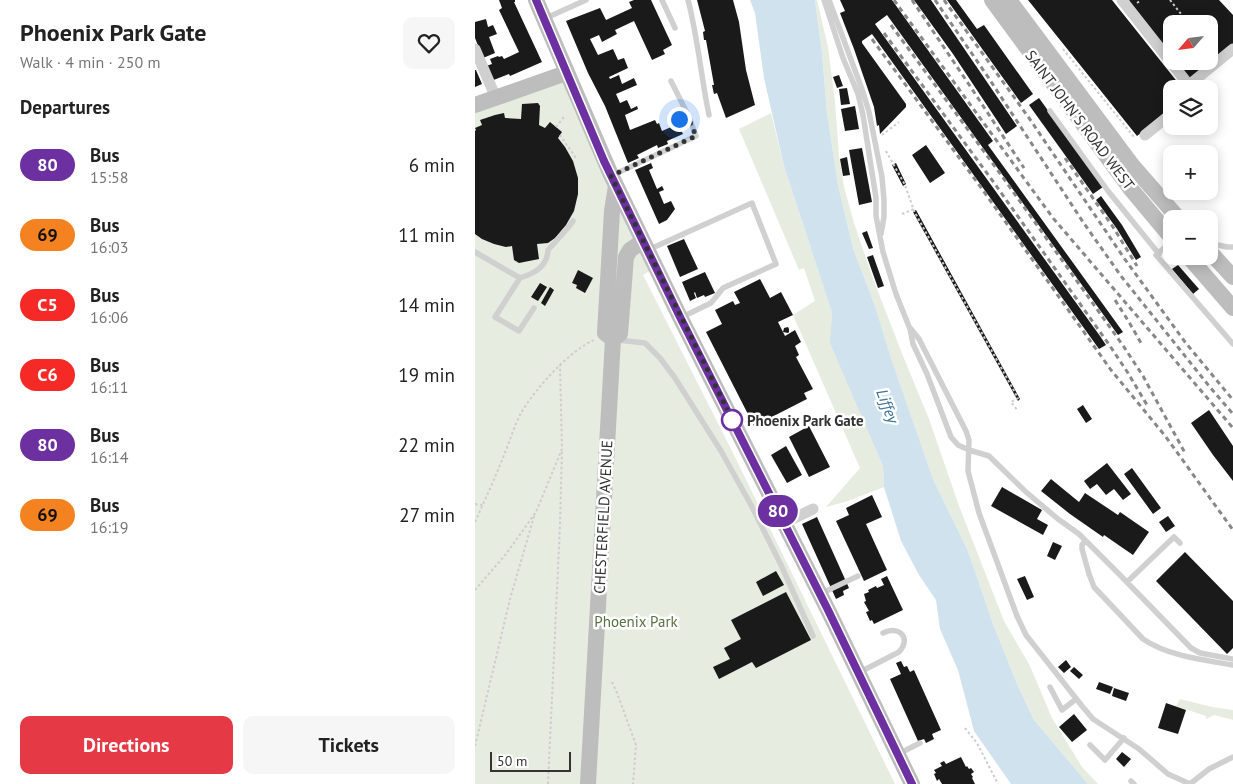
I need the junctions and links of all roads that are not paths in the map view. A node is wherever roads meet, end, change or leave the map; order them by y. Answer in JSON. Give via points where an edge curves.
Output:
{"nodes":[{"id":1,"x":536,"y":0,"type":"edge"},
{"id":2,"x":586,"y":0,"type":"edge"},
{"id":3,"x":662,"y":0,"type":"edge"},
{"id":4,"x":689,"y":0,"type":"edge"},
{"id":5,"x":824,"y":0,"type":"edge"},
{"id":6,"x":829,"y":0,"type":"edge"},
{"id":7,"x":992,"y":0,"type":"edge"},
{"id":8,"x":1009,"y":0,"type":"edge"},
{"id":9,"x":1122,"y":0,"type":"edge"},
{"id":10,"x":543,"y":19,"type":"junction"},
{"id":11,"x":675,"y":28,"type":"dead end"},
{"id":12,"x":475,"y":49,"type":"edge"},
{"id":13,"x":1233,"y":49,"type":"edge"},
{"id":14,"x":566,"y":73,"type":"junction"},
{"id":15,"x":1185,"y":80,"type":"edge"},
{"id":16,"x":1199,"y":80,"type":"edge"},
{"id":17,"x":671,"y":81,"type":"dead end"},
{"id":18,"x":496,"y":98,"type":"junction"},
{"id":19,"x":475,"y":105,"type":"edge"},
{"id":20,"x":1050,"y":111,"type":"dead end"},
{"id":21,"x":687,"y":115,"type":"junction"},
{"id":22,"x":709,"y":115,"type":"dead end"},
{"id":23,"x":679,"y":119,"type":"dead end"},
{"id":24,"x":1163,"y":120,"type":"edge"},
{"id":25,"x":1141,"y":138,"type":"road end"},
{"id":26,"x":613,"y":181,"type":"junction"},
{"id":27,"x":1171,"y":210,"type":"edge"},
{"id":28,"x":573,"y":221,"type":"dead end"},
{"id":29,"x":1163,"y":227,"type":"edge"},
{"id":30,"x":880,"y":240,"type":"junction"},
{"id":31,"x":1218,"y":245,"type":"edge"},
{"id":32,"x":645,"y":246,"type":"junction"},
{"id":33,"x":1233,"y":247,"type":"edge"},
{"id":34,"x":1163,"y":250,"type":"edge"},
{"id":35,"x":475,"y":252,"type":"edge"},
{"id":36,"x":1159,"y":254,"type":"junction"},
{"id":37,"x":1205,"y":265,"type":"edge"},
{"id":38,"x":1224,"y":275,"type":"edge"},
{"id":39,"x":520,"y":278,"type":"junction"},
{"id":40,"x":534,"y":308,"type":"dead end"},
{"id":41,"x":1233,"y":308,"type":"edge"},
{"id":42,"x":680,"y":317,"type":"junction"},
{"id":43,"x":910,"y":328,"type":"junction"},
{"id":44,"x":613,"y":339,"type":"junction"},
{"id":45,"x":1233,"y":344,"type":"edge"},
{"id":46,"x":969,"y":450,"type":"junction"},
{"id":47,"x":813,"y":509,"type":"dead end"},
{"id":48,"x":784,"y":523,"type":"junction"},
{"id":49,"x":1085,"y":541,"type":"junction"},
{"id":50,"x":1180,"y":543,"type":"dead end"},
{"id":51,"x":858,"y":576,"type":"dead end"},
{"id":52,"x":1127,"y":582,"type":"junction"},
{"id":53,"x":819,"y":594,"type":"junction"},
{"id":54,"x":883,"y":634,"type":"dead end"},
{"id":55,"x":813,"y":636,"type":"dead end"},
{"id":56,"x":1233,"y":659,"type":"edge"},
{"id":57,"x":1233,"y":665,"type":"edge"},
{"id":58,"x":858,"y":673,"type":"junction"},
{"id":59,"x":1050,"y":688,"type":"dead end"},
{"id":60,"x":1076,"y":699,"type":"junction"},
{"id":61,"x":1124,"y":738,"type":"junction"},
{"id":62,"x":920,"y":744,"type":"dead end"},
{"id":63,"x":1090,"y":745,"type":"dead end"},
{"id":64,"x":898,"y":754,"type":"junction"},
{"id":65,"x":1233,"y":757,"type":"edge"},
{"id":66,"x":588,"y":784,"type":"edge"},
{"id":67,"x":913,"y":784,"type":"edge"},
{"id":68,"x":1190,"y":784,"type":"edge"}],
"edges":[{"from":1,"to":10,"type":"main road"},
{"from":2,"to":10,"type":"lane"},
{"from":3,"to":11,"type":"lane"},
{"from":4,"to":22,"type":"lane"},
{"from":5,"to":30,"type":"lane","via":[[863,115]]},
{"from":6,"to":30,"type":"lane","via":[[869,112],[884,200]]},
{"from":7,"to":29,"type":"main road","name":"SAINT JOHN'S ROAD WEST","via":[[1130,188]]},
{"from":8,"to":27,"type":"main road","name":"SAINT JOHN'S ROAD WEST","via":[[1133,165]]},
{"from":9,"to":15,"type":"street"},
{"from":10,"to":14,"type":"main road"},
{"from":12,"to":18,"type":"street"},
{"from":13,"to":16,"type":"street"},
{"from":14,"to":18,"type":"main road"},
{"from":14,"to":26,"type":"main road"},
{"from":17,"to":21,"type":"lane"},
{"from":18,"to":19,"type":"main road"},
{"from":20,"to":36,"type":"lane"},
{"from":21,"to":23,"type":"lane"},
{"from":21,"to":26,"type":"lane","via":[[696,136]]},
{"from":24,"to":25,"type":"street"},
{"from":26,"to":32,"type":"main road"},
{"from":26,"to":44,"type":"main road","name":"CHESTERFIELD AVENUE","via":[[605,333]]},
{"from":28,"to":39,"type":"lane","via":[[548,250],[543,266]]},
{"from":30,"to":43,"type":"lane"},
{"from":31,"to":33,"type":"lane"},
{"from":32,"to":42,"type":"main road"},
{"from":32,"to":42,"type":"lane","via":[[753,203],[776,264],[723,288],[711,303]]},
{"from":32,"to":44,"type":"main road","name":"CHESTERFIELD AVENUE","via":[[630,250],[626,257],[620,334]]},
{"from":34,"to":36,"type":"lane"},
{"from":35,"to":39,"type":"lane"},
{"from":36,"to":45,"type":"lane"},
{"from":37,"to":38,"type":"main road"},
{"from":38,"to":41,"type":"main road"},
{"from":39,"to":40,"type":"lane","via":[[495,317],[519,330]]},
{"from":42,"to":48,"type":"main road"},
{"from":43,"to":46,"type":"lane","via":[[919,339],[966,431]]},
{"from":43,"to":46,"type":"lane","via":[[913,344],[951,437]]},
{"from":44,"to":55,"type":"lane","via":[[645,343],[675,378],[751,504]]},
{"from":44,"to":66,"type":"main road","name":"CHESTERFIELD AVENUE"},
{"from":46,"to":49,"type":"lane","via":[[989,456]]},
{"from":46,"to":60,"type":"lane","via":[[968,472],[979,513],[1017,616],[1026,635]]},
{"from":47,"to":48,"type":"street"},
{"from":48,"to":53,"type":"main road"},
{"from":49,"to":52,"type":"lane"},
{"from":49,"to":57,"type":"lane","via":[[1082,549],[1094,587],[1143,639],[1179,654]]},
{"from":50,"to":52,"type":"lane","via":[[1174,537]]},
{"from":51,"to":53,"type":"lane"},
{"from":52,"to":56,"type":"lane","via":[[1191,648],[1199,653]]},
{"from":53,"to":58,"type":"main road"},
{"from":54,"to":58,"type":"lane","via":[[896,630],[905,644],[894,655]]},
{"from":58,"to":64,"type":"main road"},
{"from":59,"to":60,"type":"lane","via":[[1062,710]]},
{"from":60,"to":61,"type":"lane","via":[[1093,719]]},
{"from":61,"to":63,"type":"lane","via":[[1105,760]]},
{"from":61,"to":68,"type":"lane","via":[[1169,774]]},
{"from":62,"to":64,"type":"lane"},
{"from":64,"to":67,"type":"main road"},
{"from":65,"to":68,"type":"lane","via":[[1209,769]]}]}
